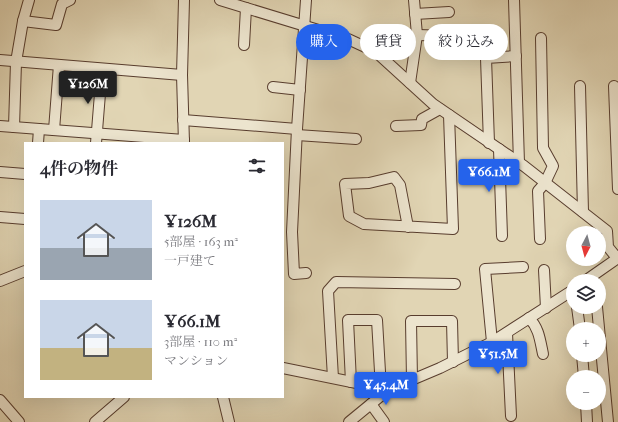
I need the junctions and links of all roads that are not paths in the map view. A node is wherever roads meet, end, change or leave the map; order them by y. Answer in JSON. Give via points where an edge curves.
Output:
{"nodes":[{"id":1,"x":29,"y":0,"type":"edge"},
{"id":2,"x":70,"y":0,"type":"edge"},
{"id":3,"x":184,"y":0,"type":"edge"},
{"id":4,"x":220,"y":0,"type":"edge"},
{"id":5,"x":306,"y":0,"type":"edge"},
{"id":6,"x":414,"y":0,"type":"edge"},
{"id":7,"x":514,"y":0,"type":"edge"},
{"id":8,"x":246,"y":8,"type":"junction"},
{"id":9,"x":449,"y":12,"type":"dead end"},
{"id":10,"x":415,"y":14,"type":"junction"},
{"id":11,"x":23,"y":21,"type":"junction"},
{"id":12,"x":302,"y":24,"type":"edge"},
{"id":13,"x":305,"y":24,"type":"edge"},
{"id":14,"x":417,"y":35,"type":"junction"},
{"id":15,"x":424,"y":35,"type":"edge"},
{"id":16,"x":540,"y":38,"type":"dead end"},
{"id":17,"x":352,"y":41,"type":"edge"},
{"id":18,"x":244,"y":45,"type":"dead end"},
{"id":19,"x":516,"y":56,"type":"junction"},
{"id":20,"x":0,"y":60,"type":"edge"},
{"id":21,"x":302,"y":60,"type":"edge"},
{"id":22,"x":16,"y":62,"type":"junction"},
{"id":23,"x":59,"y":65,"type":"junction"},
{"id":24,"x":102,"y":69,"type":"junction"},
{"id":25,"x":182,"y":75,"type":"junction"},
{"id":26,"x":410,"y":83,"type":"junction"},
{"id":27,"x":580,"y":86,"type":"dead end"},
{"id":28,"x":614,"y":86,"type":"dead end"},
{"id":29,"x":273,"y":87,"type":"dead end"},
{"id":30,"x":300,"y":90,"type":"junction"},
{"id":31,"x":445,"y":112,"type":"junction"},
{"id":32,"x":183,"y":120,"type":"junction"},
{"id":33,"x":0,"y":126,"type":"edge"},
{"id":34,"x":396,"y":126,"type":"dead end"},
{"id":35,"x":14,"y":127,"type":"junction"},
{"id":36,"x":39,"y":129,"type":"junction"},
{"id":37,"x":54,"y":130,"type":"junction"},
{"id":38,"x":297,"y":132,"type":"junction"},
{"id":39,"x":97,"y":138,"type":"edge"},
{"id":40,"x":356,"y":139,"type":"dead end"},
{"id":41,"x":38,"y":142,"type":"edge"},
{"id":42,"x":184,"y":142,"type":"edge"},
{"id":43,"x":489,"y":143,"type":"junction"},
{"id":44,"x":499,"y":149,"type":"junction"},
{"id":45,"x":519,"y":163,"type":"junction"},
{"id":46,"x":0,"y":172,"type":"edge"},
{"id":47,"x":24,"y":174,"type":"edge"},
{"id":48,"x":545,"y":183,"type":"junction"},
{"id":49,"x":618,"y":189,"type":"edge"},
{"id":50,"x":582,"y":212,"type":"junction"},
{"id":51,"x":0,"y":217,"type":"edge"},
{"id":52,"x":24,"y":219,"type":"edge"},
{"id":53,"x":408,"y":228,"type":"junction"},
{"id":54,"x":502,"y":236,"type":"dead end"},
{"id":55,"x":540,"y":239,"type":"dead end"},
{"id":56,"x":618,"y":258,"type":"edge"},
{"id":57,"x":523,"y":268,"type":"dead end"},
{"id":58,"x":544,"y":270,"type":"dead end"},
{"id":59,"x":24,"y":271,"type":"edge"},
{"id":60,"x":306,"y":273,"type":"dead end"},
{"id":61,"x":599,"y":274,"type":"edge"},
{"id":62,"x":0,"y":281,"type":"edge"},
{"id":63,"x":455,"y":284,"type":"dead end"},
{"id":64,"x":566,"y":295,"type":"edge"},
{"id":65,"x":546,"y":308,"type":"junction"},
{"id":66,"x":598,"y":314,"type":"edge"},
{"id":67,"x":529,"y":318,"type":"junction"},
{"id":68,"x":507,"y":333,"type":"junction"},
{"id":69,"x":492,"y":342,"type":"junction"},
{"id":70,"x":543,"y":354,"type":"dead end"},
{"id":71,"x":452,"y":362,"type":"junction"},
{"id":72,"x":284,"y":368,"type":"edge"},
{"id":73,"x":333,"y":378,"type":"junction"},
{"id":74,"x":412,"y":380,"type":"junction"},
{"id":75,"x":351,"y":382,"type":"junction"},
{"id":76,"x":384,"y":389,"type":"junction"},
{"id":77,"x":123,"y":398,"type":"edge"},
{"id":78,"x":223,"y":398,"type":"edge"},
{"id":79,"x":0,"y":400,"type":"edge"},
{"id":80,"x":371,"y":404,"type":"junction"},
{"id":81,"x":586,"y":410,"type":"edge"},
{"id":82,"x":512,"y":416,"type":"dead end"},
{"id":83,"x":18,"y":422,"type":"edge"},
{"id":84,"x":95,"y":422,"type":"edge"},
{"id":85,"x":229,"y":422,"type":"edge"},
{"id":86,"x":349,"y":422,"type":"edge"},
{"id":87,"x":384,"y":422,"type":"edge"},
{"id":88,"x":587,"y":422,"type":"edge"},
{"id":89,"x":608,"y":422,"type":"edge"}],
"edges":[{"from":1,"to":11,"type":"street"},
{"from":2,"to":11,"type":"street","via":[[62,4],[56,25]]},
{"from":3,"to":25,"type":"street"},
{"from":4,"to":8,"type":"street"},
{"from":5,"to":13,"type":"street"},
{"from":6,"to":10,"type":"street"},
{"from":7,"to":19,"type":"street"},
{"from":8,"to":12,"type":"street"},
{"from":8,"to":18,"type":"street"},
{"from":9,"to":10,"type":"street"},
{"from":10,"to":14,"type":"street"},
{"from":11,"to":22,"type":"street"},
{"from":14,"to":15,"type":"street"},
{"from":14,"to":26,"type":"street"},
{"from":16,"to":48,"type":"street","via":[[543,148],[553,166]]},
{"from":17,"to":26,"type":"street","via":[[376,52]]},
{"from":19,"to":43,"type":"street","via":[[486,58]]},
{"from":19,"to":45,"type":"street"},
{"from":20,"to":22,"type":"street"},
{"from":21,"to":30,"type":"street"},
{"from":22,"to":23,"type":"street"},
{"from":22,"to":35,"type":"street"},
{"from":23,"to":24,"type":"street"},
{"from":23,"to":37,"type":"street"},
{"from":24,"to":25,"type":"street"},
{"from":24,"to":39,"type":"street"},
{"from":25,"to":32,"type":"street"},
{"from":26,"to":31,"type":"street"},
{"from":27,"to":50,"type":"street"},
{"from":28,"to":49,"type":"street"},
{"from":29,"to":30,"type":"street"},
{"from":30,"to":38,"type":"street"},
{"from":31,"to":34,"type":"street","via":[[422,119],[421,125]]},
{"from":31,"to":43,"type":"street"},
{"from":31,"to":53,"type":"street","via":[[453,229]]},
{"from":32,"to":38,"type":"street"},
{"from":32,"to":42,"type":"street"},
{"from":33,"to":35,"type":"street"},
{"from":35,"to":36,"type":"street"},
{"from":36,"to":37,"type":"street"},
{"from":36,"to":41,"type":"street"},
{"from":37,"to":39,"type":"street"},
{"from":38,"to":40,"type":"street"},
{"from":38,"to":60,"type":"street","via":[[292,232],[294,274]]},
{"from":39,"to":42,"type":"street"},
{"from":43,"to":44,"type":"street"},
{"from":44,"to":45,"type":"street"},
{"from":44,"to":54,"type":"street"},
{"from":45,"to":48,"type":"street"},
{"from":46,"to":47,"type":"street"},
{"from":48,"to":50,"type":"street"},
{"from":48,"to":55,"type":"street","via":[[538,191]]},
{"from":50,"to":56,"type":"street","via":[[607,231],[608,247]]},
{"from":51,"to":52,"type":"street"},
{"from":53,"to":53,"type":"street","via":[[364,224],[349,216],[345,184],[369,183],[394,177],[400,185]]},
{"from":56,"to":61,"type":"street"},
{"from":57,"to":69,"type":"street","via":[[485,269]]},
{"from":58,"to":65,"type":"street"},
{"from":59,"to":62,"type":"street"},
{"from":63,"to":73,"type":"street","via":[[336,282],[328,291]]},
{"from":64,"to":65,"type":"street"},
{"from":65,"to":67,"type":"street"},
{"from":66,"to":89,"type":"street"},
{"from":67,"to":68,"type":"street"},
{"from":67,"to":70,"type":"street","via":[[538,330]]},
{"from":68,"to":69,"type":"street"},
{"from":68,"to":82,"type":"street"},
{"from":69,"to":71,"type":"street"},
{"from":71,"to":74,"type":"street"},
{"from":71,"to":74,"type":"street","via":[[452,321],[411,321]]},
{"from":72,"to":73,"type":"street"},
{"from":73,"to":75,"type":"street"},
{"from":74,"to":76,"type":"street"},
{"from":75,"to":76,"type":"street"},
{"from":75,"to":76,"type":"street","via":[[348,320],[377,320]]},
{"from":76,"to":80,"type":"street"},
{"from":77,"to":84,"type":"street"},
{"from":78,"to":85,"type":"street"},
{"from":79,"to":83,"type":"street"},
{"from":80,"to":86,"type":"street"},
{"from":80,"to":87,"type":"street"},
{"from":81,"to":88,"type":"street"}]}
